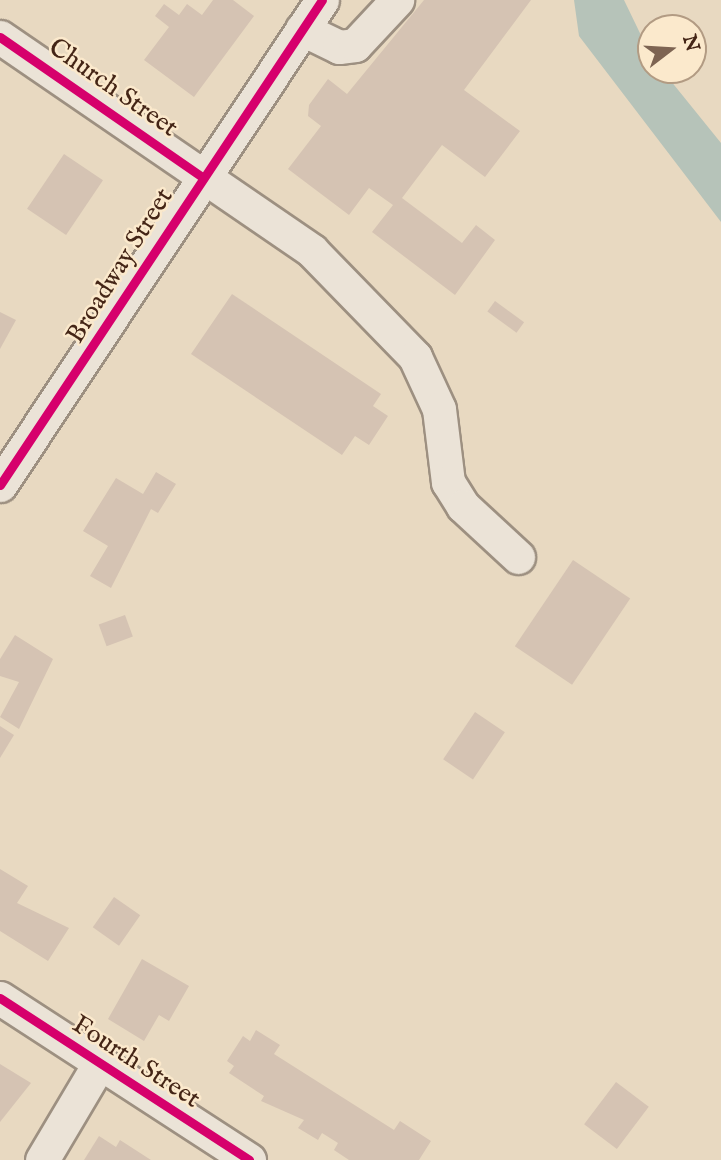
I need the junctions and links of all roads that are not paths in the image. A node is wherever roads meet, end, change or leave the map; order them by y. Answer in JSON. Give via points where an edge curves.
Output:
{"nodes":[{"id":1,"x":322,"y":0,"type":"edge"},
{"id":2,"x":397,"y":0,"type":"edge"},
{"id":3,"x":302,"y":29,"type":"junction"},
{"id":4,"x":0,"y":37,"type":"edge"},
{"id":5,"x":201,"y":176,"type":"junction"},
{"id":6,"x":0,"y":485,"type":"edge"},
{"id":7,"x":518,"y":557,"type":"dead end"},
{"id":8,"x":0,"y":998,"type":"edge"},
{"id":9,"x":99,"y":1064,"type":"junction"},
{"id":10,"x":42,"y":1160,"type":"edge"},
{"id":11,"x":249,"y":1160,"type":"edge"}],
"edges":[{"from":1,"to":3,"type":"street","name":"Broadway Street"},
{"from":2,"to":3,"type":"street","via":[[355,45],[339,47]]},
{"from":3,"to":5,"type":"street","name":"Broadway Street"},
{"from":4,"to":5,"type":"street","name":"Church Street"},
{"from":5,"to":6,"type":"street","name":"Broadway Street"},
{"from":5,"to":7,"type":"street","name":"Church Street","via":[[312,251],[415,356],[439,409],[448,482],[463,506]]},
{"from":8,"to":9,"type":"street","name":"Fourth Street"},
{"from":9,"to":10,"type":"street"},
{"from":9,"to":11,"type":"street","name":"Fourth Street"}]}
